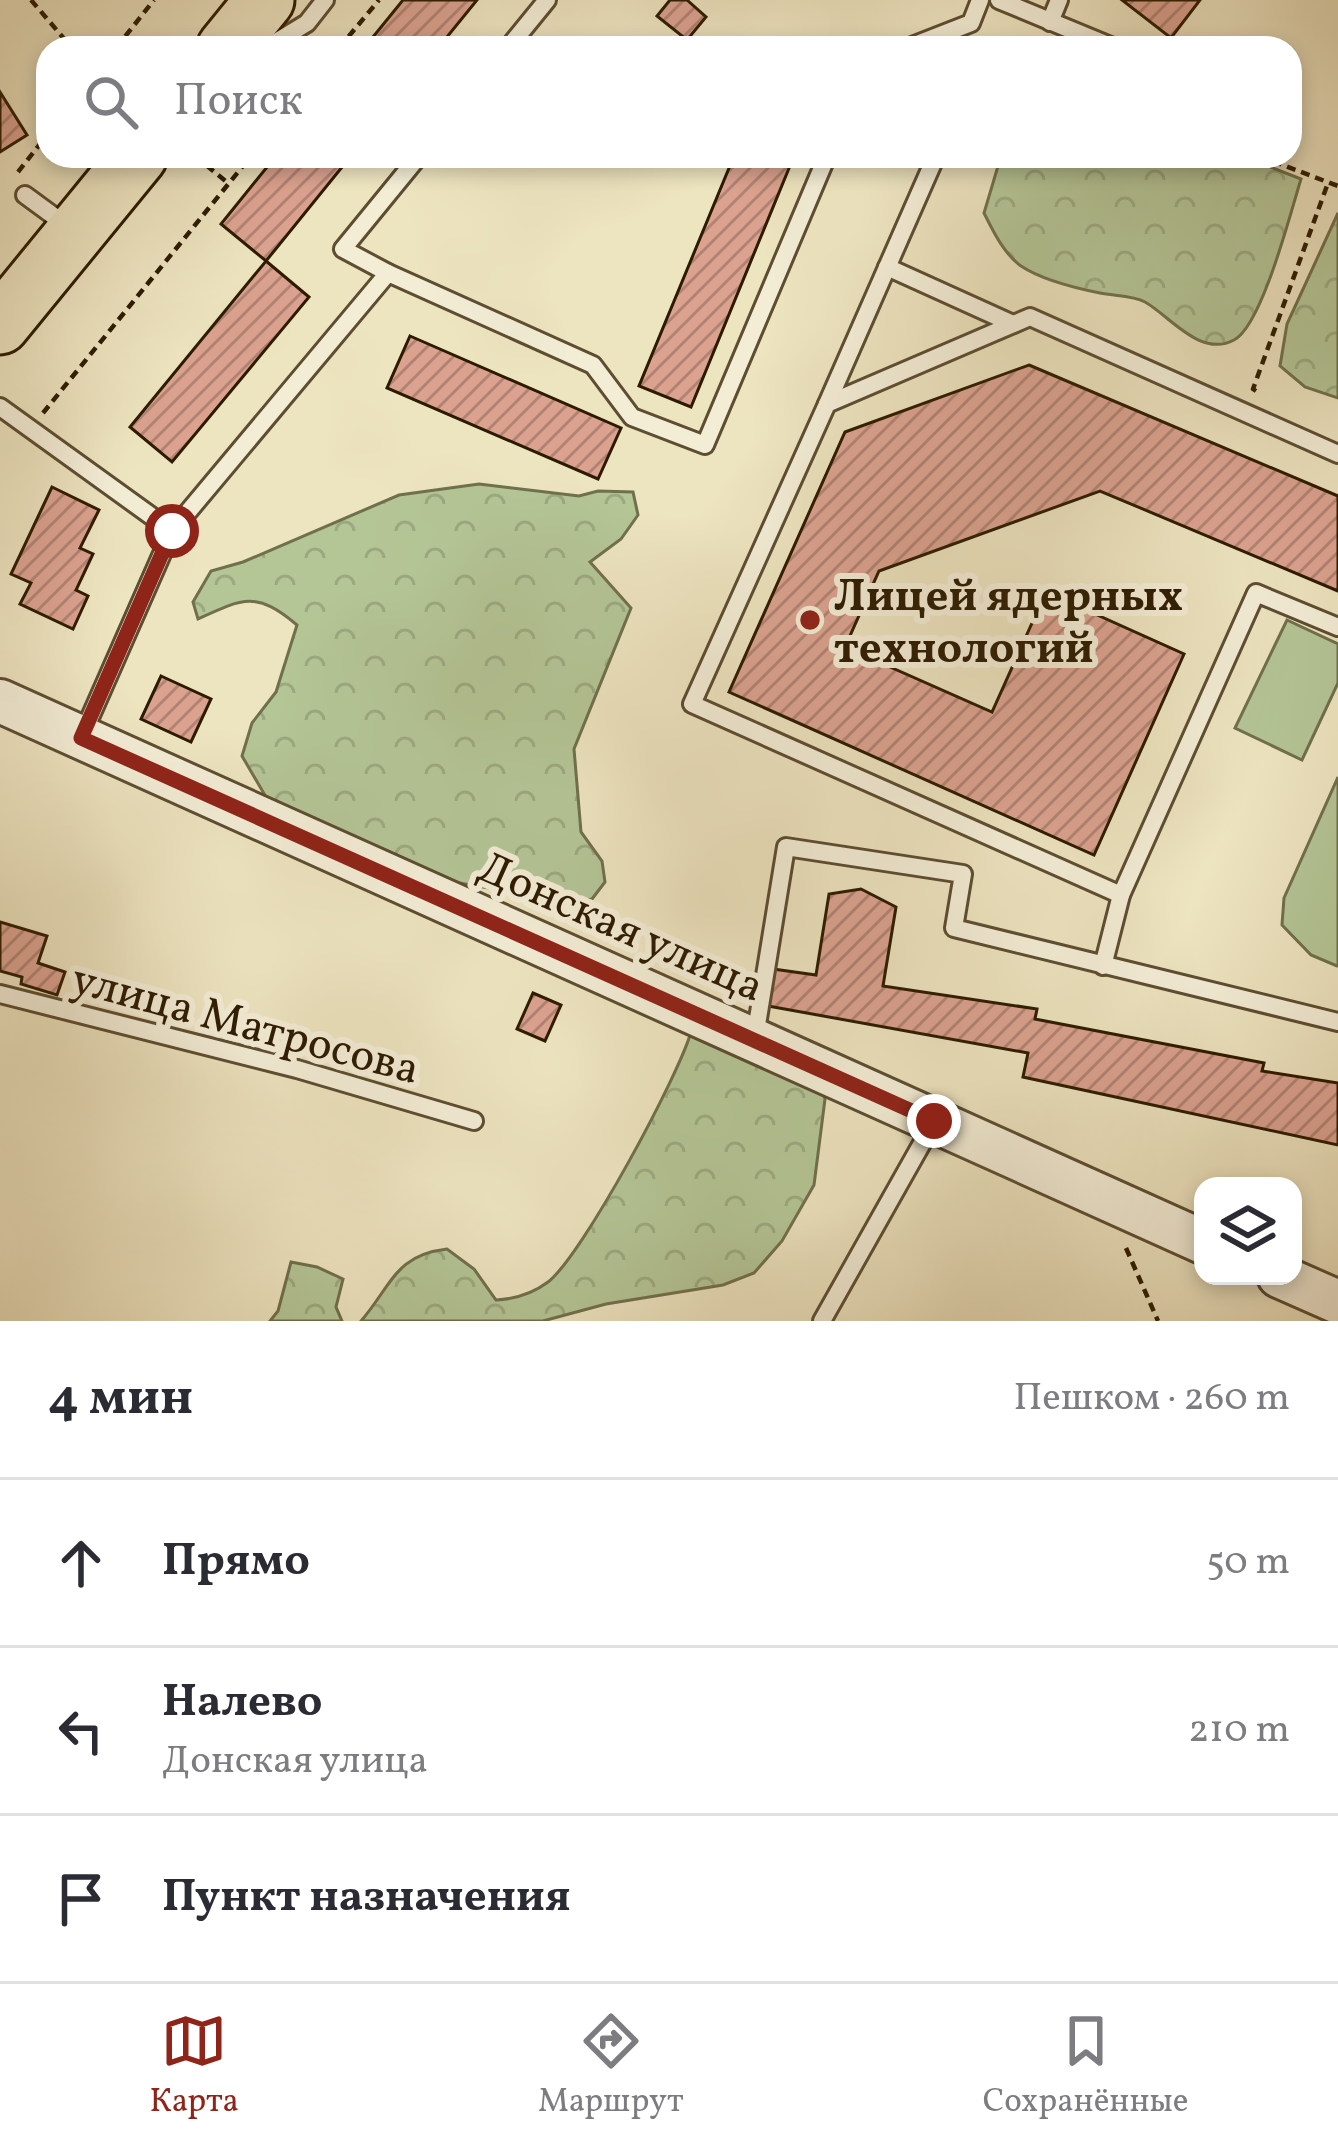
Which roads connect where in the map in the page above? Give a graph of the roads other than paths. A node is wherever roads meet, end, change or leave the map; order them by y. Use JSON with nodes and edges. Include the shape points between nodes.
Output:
{"nodes":[{"id":1,"x":325,"y":0,"type":"edge"},
{"id":2,"x":547,"y":0,"type":"edge"},
{"id":3,"x":980,"y":0,"type":"edge"},
{"id":4,"x":999,"y":0,"type":"edge"},
{"id":5,"x":1059,"y":0,"type":"edge"},
{"id":6,"x":253,"y":21,"type":"edge"},
{"id":7,"x":1050,"y":22,"type":"junction"},
{"id":8,"x":518,"y":36,"type":"edge"},
{"id":9,"x":937,"y":36,"type":"edge"},
{"id":10,"x":1084,"y":36,"type":"edge"},
{"id":11,"x":128,"y":168,"type":"edge"},
{"id":12,"x":409,"y":168,"type":"edge"},
{"id":13,"x":822,"y":168,"type":"edge"},
{"id":14,"x":931,"y":168,"type":"edge"},
{"id":15,"x":25,"y":195,"type":"dead end"},
{"id":16,"x":76,"y":232,"type":"junction"},
{"id":17,"x":887,"y":267,"type":"junction"},
{"id":18,"x":388,"y":273,"type":"junction"},
{"id":19,"x":1013,"y":324,"type":"junction"},
{"id":20,"x":0,"y":325,"type":"edge"},
{"id":21,"x":827,"y":404,"type":"junction"},
{"id":22,"x":0,"y":407,"type":"edge"},
{"id":23,"x":1338,"y":454,"type":"edge"},
{"id":24,"x":172,"y":531,"type":"junction"},
{"id":25,"x":1338,"y":627,"type":"edge"},
{"id":26,"x":0,"y":701,"type":"edge"},
{"id":27,"x":81,"y":738,"type":"junction"},
{"id":28,"x":1120,"y":895,"type":"junction"},
{"id":29,"x":1103,"y":966,"type":"junction"},
{"id":30,"x":0,"y":994,"type":"edge"},
{"id":31,"x":1338,"y":1022,"type":"edge"},
{"id":32,"x":755,"y":1040,"type":"junction"},
{"id":33,"x":474,"y":1121,"type":"dead end"},
{"id":34,"x":934,"y":1121,"type":"junction"},
{"id":35,"x":1194,"y":1238,"type":"edge"},
{"id":36,"x":1300,"y":1285,"type":"edge"},
{"id":37,"x":1338,"y":1302,"type":"edge"},
{"id":38,"x":822,"y":1321,"type":"edge"}],
"edges":[{"from":1,"to":6,"type":"lane","via":[[307,22]]},
{"from":2,"to":8,"type":"lane"},
{"from":3,"to":9,"type":"lane","via":[[970,23]]},
{"from":4,"to":7,"type":"lane"},
{"from":5,"to":7,"type":"lane"},
{"from":7,"to":10,"type":"lane"},
{"from":11,"to":16,"type":"highway"},
{"from":12,"to":18,"type":"lane","via":[[343,249]]},
{"from":13,"to":18,"type":"lane","via":[[705,446],[632,417],[593,365]]},
{"from":14,"to":17,"type":"lane"},
{"from":15,"to":16,"type":"lane"},
{"from":16,"to":20,"type":"highway"},
{"from":17,"to":19,"type":"lane"},
{"from":17,"to":21,"type":"lane"},
{"from":18,"to":24,"type":"lane"},
{"from":19,"to":21,"type":"lane"},
{"from":19,"to":23,"type":"lane","via":[[1030,317]]},
{"from":21,"to":28,"type":"lane","via":[[692,704]]},
{"from":22,"to":24,"type":"lane"},
{"from":24,"to":27,"type":"lane"},
{"from":25,"to":28,"type":"lane","via":[[1256,593]]},
{"from":26,"to":27,"type":"street","name":"Донская улица"},
{"from":27,"to":32,"type":"street","name":"Донская улица"},
{"from":28,"to":29,"type":"lane"},
{"from":29,"to":31,"type":"lane"},
{"from":29,"to":32,"type":"lane","via":[[954,928],[963,874],[786,847]]},
{"from":30,"to":33,"type":"lane","name":"улица Матросова"},
{"from":32,"to":34,"type":"street","name":"Донская улица"},
{"from":34,"to":35,"type":"street","name":"Донская улица"},
{"from":34,"to":38,"type":"lane"},
{"from":36,"to":37,"type":"street"}]}
